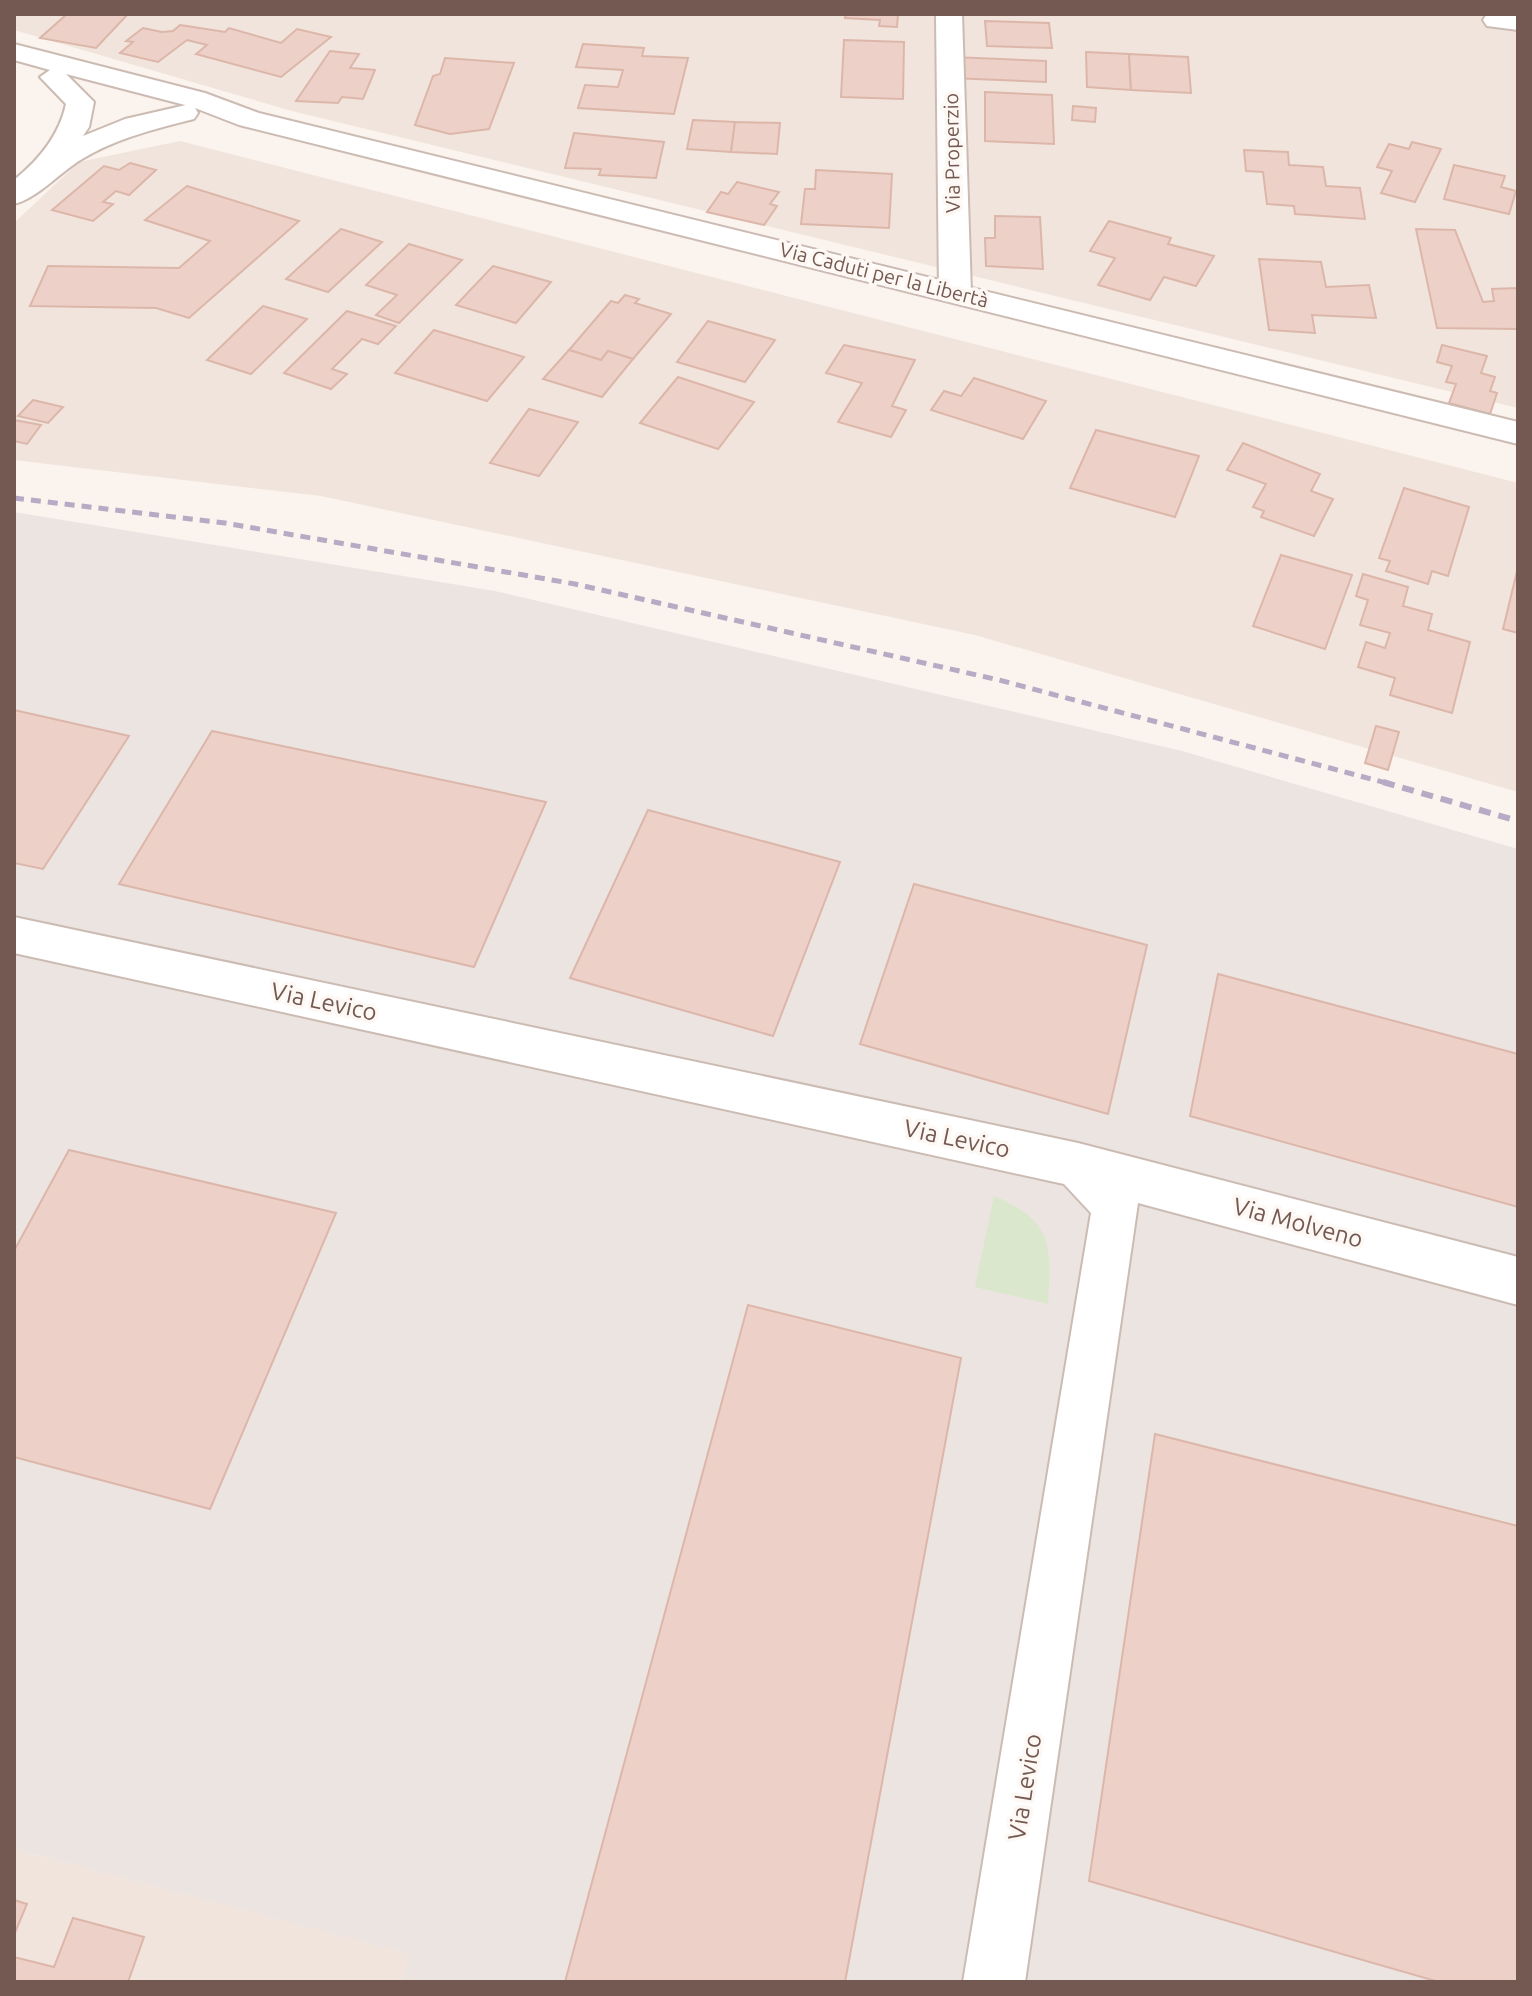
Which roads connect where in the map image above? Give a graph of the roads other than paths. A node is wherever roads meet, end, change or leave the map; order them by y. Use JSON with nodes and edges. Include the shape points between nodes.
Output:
{"nodes":[{"id":1,"x":949,"y":14,"type":"edge"},
{"id":2,"x":14,"y":52,"type":"edge"},
{"id":3,"x":14,"y":67,"type":"edge"},
{"id":4,"x":54,"y":77,"type":"junction"},
{"id":5,"x":114,"y":85,"type":"junction"},
{"id":6,"x":184,"y":113,"type":"junction"},
{"id":7,"x":249,"y":119,"type":"junction"},
{"id":8,"x":103,"y":134,"type":"junction"},
{"id":9,"x":47,"y":166,"type":"junction"},
{"id":10,"x":14,"y":195,"type":"edge"},
{"id":11,"x":955,"y":292,"type":"junction"},
{"id":12,"x":1518,"y":433,"type":"edge"},
{"id":13,"x":14,"y":935,"type":"edge"},
{"id":14,"x":1078,"y":1165,"type":"junction"},
{"id":15,"x":1518,"y":1281,"type":"edge"},
{"id":16,"x":994,"y":1982,"type":"edge"}],
"edges":[{"from":1,"to":11,"type":"street","name":"Via Properzio"},
{"from":2,"to":5,"type":"street","name":"Via Caduti per la Libertà"},
{"from":3,"to":4,"type":"street","name":"Via Caduti per la Libertà"},
{"from":4,"to":5,"type":"street","name":"Via Caduti per la Libertà"},
{"from":4,"to":9,"type":"street","via":[[80,102],[75,127]]},
{"from":5,"to":6,"type":"street","name":"Via Caduti per la Libertà"},
{"from":5,"to":7,"type":"street","name":"Via Caduti per la Libertà","via":[[195,99]]},
{"from":5,"to":8,"type":"street","via":[[116,116]]},
{"from":6,"to":7,"type":"street","name":"Via Caduti per la Libertà"},
{"from":6,"to":8,"type":"street"},
{"from":7,"to":11,"type":"street","name":"Via Caduti per la Libertà"},
{"from":8,"to":9,"type":"street"},
{"from":9,"to":10,"type":"street"},
{"from":11,"to":12,"type":"street","name":"Via Caduti per la Libertà"},
{"from":13,"to":14,"type":"street","name":"Via Levico"},
{"from":14,"to":15,"type":"street","name":"Via Molveno"},
{"from":14,"to":16,"type":"street","name":"Via Levico","via":[[1116,1206]]}]}
